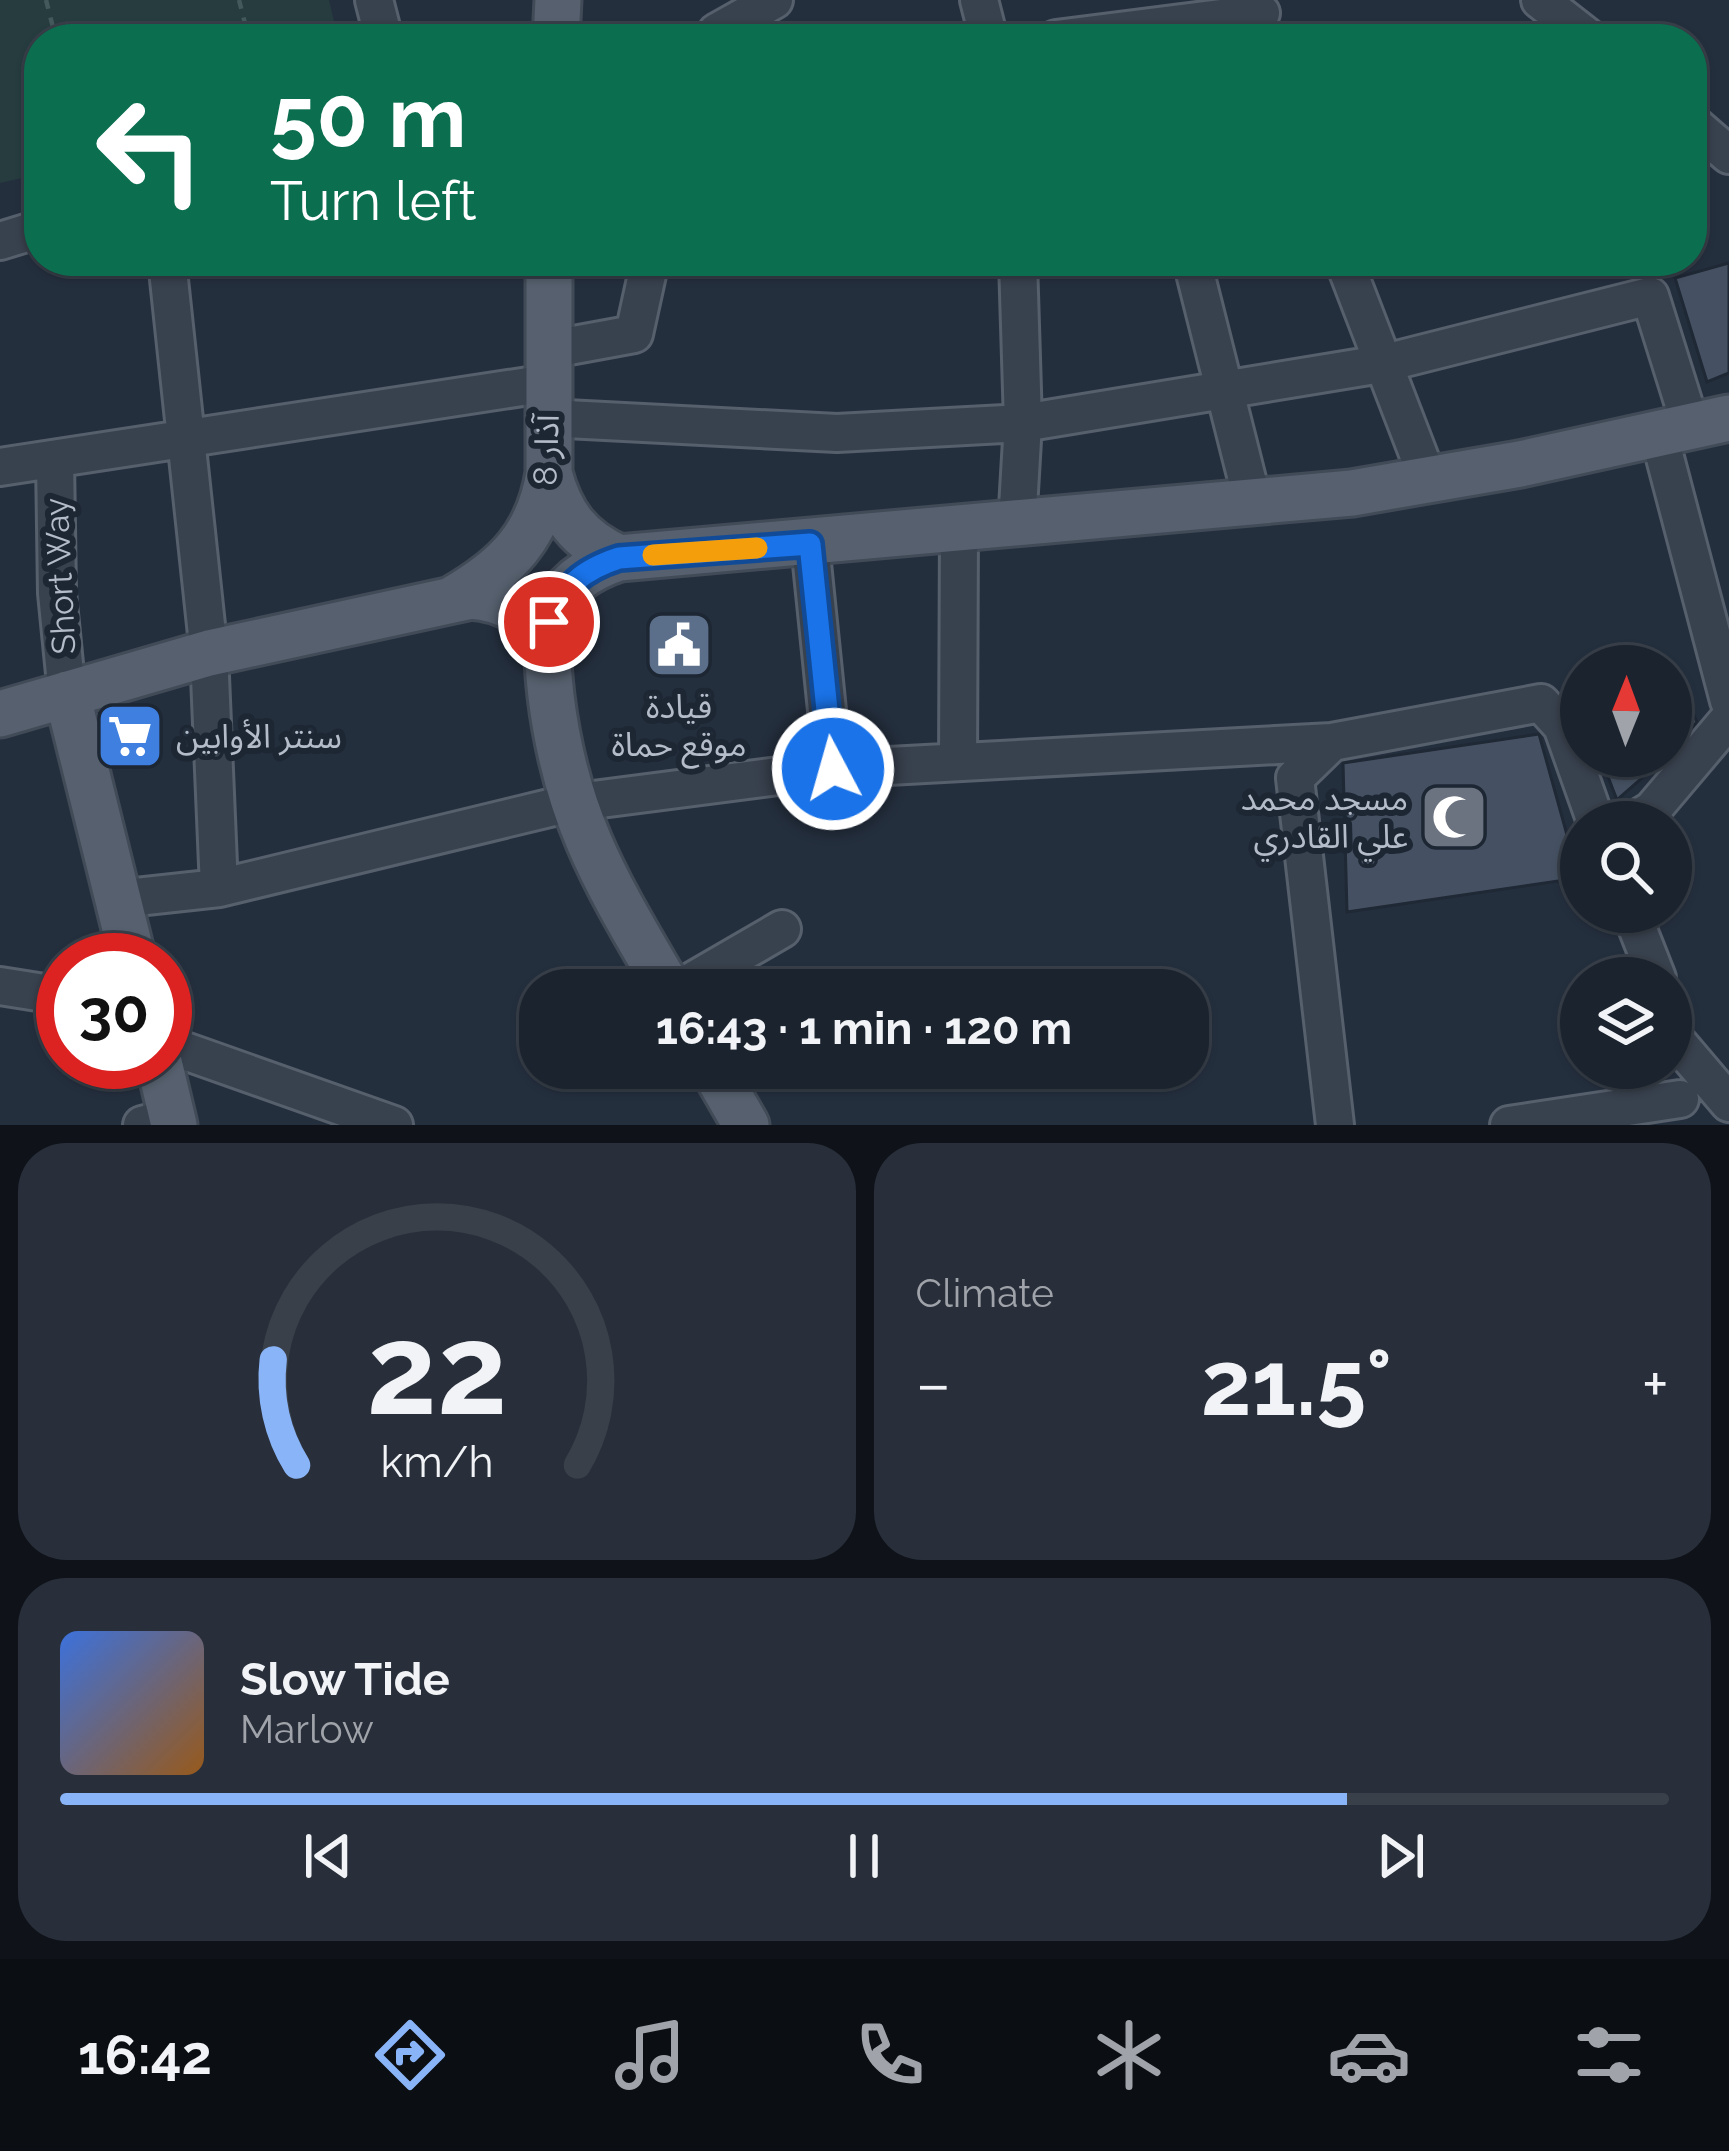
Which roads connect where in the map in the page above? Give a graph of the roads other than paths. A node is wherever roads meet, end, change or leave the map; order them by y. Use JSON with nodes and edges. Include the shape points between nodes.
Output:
{"nodes":[{"id":1,"x":774,"y":0,"type":"edge"},
{"id":2,"x":1540,"y":0,"type":"edge"},
{"id":3,"x":1262,"y":17,"type":"edge"},
{"id":4,"x":1131,"y":23,"type":"edge"},
{"id":5,"x":731,"y":24,"type":"edge"},
{"id":6,"x":1571,"y":24,"type":"edge"},
{"id":7,"x":169,"y":276,"type":"edge"},
{"id":8,"x":549,"y":276,"type":"edge"},
{"id":9,"x":647,"y":276,"type":"edge"},
{"id":10,"x":1018,"y":276,"type":"edge"},
{"id":11,"x":1196,"y":276,"type":"edge"},
{"id":12,"x":1349,"y":276,"type":"edge"},
{"id":13,"x":1381,"y":364,"type":"junction"},
{"id":14,"x":547,"y":384,"type":"junction"},
{"id":15,"x":1224,"y":388,"type":"junction"},
{"id":16,"x":1023,"y":423,"type":"junction"},
{"id":17,"x":1693,"y":427,"type":"edge"},
{"id":18,"x":186,"y":439,"type":"junction"},
{"id":19,"x":55,"y":459,"type":"junction"},
{"id":20,"x":0,"y":467,"type":"edge"},
{"id":21,"x":549,"y":472,"type":"junction"},
{"id":22,"x":1429,"y":482,"type":"junction"},
{"id":23,"x":1253,"y":503,"type":"junction"},
{"id":24,"x":1017,"y":525,"type":"junction"},
{"id":25,"x":959,"y":530,"type":"junction"},
{"id":26,"x":810,"y":544,"type":"junction"},
{"id":27,"x":619,"y":558,"type":"junction"},
{"id":28,"x":453,"y":599,"type":"junction"},
{"id":29,"x":545,"y":645,"type":"junction"},
{"id":30,"x":209,"y":653,"type":"junction"},
{"id":31,"x":67,"y":694,"type":"junction"},
{"id":32,"x":1729,"y":700,"type":"edge"},
{"id":33,"x":0,"y":713,"type":"edge"},
{"id":34,"x":1729,"y":719,"type":"edge"},
{"id":35,"x":1332,"y":742,"type":"junction"},
{"id":36,"x":958,"y":762,"type":"junction"},
{"id":37,"x":833,"y":769,"type":"junction"},
{"id":38,"x":1589,"y":801,"type":"edge"},
{"id":39,"x":1660,"y":801,"type":"edge"},
{"id":40,"x":570,"y":803,"type":"junction"},
{"id":41,"x":219,"y":888,"type":"junction"},
{"id":42,"x":118,"y":898,"type":"junction"},
{"id":43,"x":782,"y":928,"type":"dead end"},
{"id":44,"x":126,"y":933,"type":"edge"},
{"id":45,"x":660,"y":969,"type":"edge"},
{"id":46,"x":710,"y":969,"type":"edge"},
{"id":47,"x":0,"y":986,"type":"edge"},
{"id":48,"x":36,"y":992,"type":"edge"},
{"id":49,"x":192,"y":1054,"type":"edge"},
{"id":50,"x":1692,"y":1060,"type":"edge"},
{"id":51,"x":161,"y":1089,"type":"edge"},
{"id":52,"x":725,"y":1089,"type":"edge"},
{"id":53,"x":1729,"y":1103,"type":"edge"},
{"id":54,"x":1689,"y":1112,"type":"edge"},
{"id":55,"x":163,"y":1122,"type":"edge"},
{"id":56,"x":394,"y":1125,"type":"edge"},
{"id":57,"x":746,"y":1125,"type":"edge"},
{"id":58,"x":1335,"y":1125,"type":"edge"},
{"id":59,"x":1509,"y":1125,"type":"edge"}],
"edges":[{"from":1,"to":5,"type":"street"},
{"from":2,"to":6,"type":"street"},
{"from":3,"to":4,"type":"street"},
{"from":7,"to":18,"type":"street"},
{"from":8,"to":14,"type":"main road","name":"8 آذار"},
{"from":9,"to":14,"type":"street","via":[[634,334]]},
{"from":10,"to":16,"type":"street"},
{"from":11,"to":15,"type":"street"},
{"from":12,"to":13,"type":"street"},
{"from":13,"to":15,"type":"street"},
{"from":13,"to":17,"type":"street","via":[[1650,296]]},
{"from":13,"to":22,"type":"street"},
{"from":14,"to":16,"type":"street","via":[[837,433]]},
{"from":14,"to":18,"type":"street"},
{"from":14,"to":21,"type":"main road","name":"8 آذار"},
{"from":15,"to":16,"type":"street"},
{"from":15,"to":23,"type":"street"},
{"from":16,"to":24,"type":"street"},
{"from":17,"to":22,"type":"main road"},
{"from":17,"to":32,"type":"street"},
{"from":18,"to":19,"type":"street"},
{"from":18,"to":30,"type":"street"},
{"from":19,"to":20,"type":"street"},
{"from":19,"to":31,"type":"street","name":"Short Way"},
{"from":21,"to":27,"type":"main road","via":[[565,517]]},
{"from":21,"to":28,"type":"main road","name":"8 آذار","via":[[544,503],[514,557]]},
{"from":22,"to":23,"type":"main road"},
{"from":23,"to":24,"type":"main road"},
{"from":24,"to":25,"type":"main road"},
{"from":25,"to":26,"type":"main road"},
{"from":25,"to":36,"type":"street"},
{"from":26,"to":27,"type":"main road"},
{"from":26,"to":37,"type":"street"},
{"from":27,"to":29,"type":"main road","via":[[572,583]]},
{"from":28,"to":29,"type":"main road","via":[[508,604]]},
{"from":28,"to":30,"type":"main road"},
{"from":29,"to":40,"type":"main road"},
{"from":30,"to":31,"type":"main road"},
{"from":30,"to":41,"type":"street"},
{"from":31,"to":33,"type":"main road"},
{"from":31,"to":42,"type":"main road"},
{"from":34,"to":39,"type":"street"},
{"from":35,"to":36,"type":"street"},
{"from":35,"to":38,"type":"street","via":[[1541,703],[1562,726]]},
{"from":35,"to":58,"type":"street","via":[[1295,778]]},
{"from":36,"to":37,"type":"street"},
{"from":37,"to":40,"type":"street"},
{"from":40,"to":41,"type":"street"},
{"from":40,"to":45,"type":"main road"},
{"from":41,"to":42,"type":"street"},
{"from":42,"to":44,"type":"main road"},
{"from":43,"to":46,"type":"street"},
{"from":47,"to":48,"type":"street"},
{"from":49,"to":56,"type":"street"},
{"from":50,"to":53,"type":"street"},
{"from":51,"to":55,"type":"main road"},
{"from":52,"to":57,"type":"main road"},
{"from":54,"to":59,"type":"street"}]}
